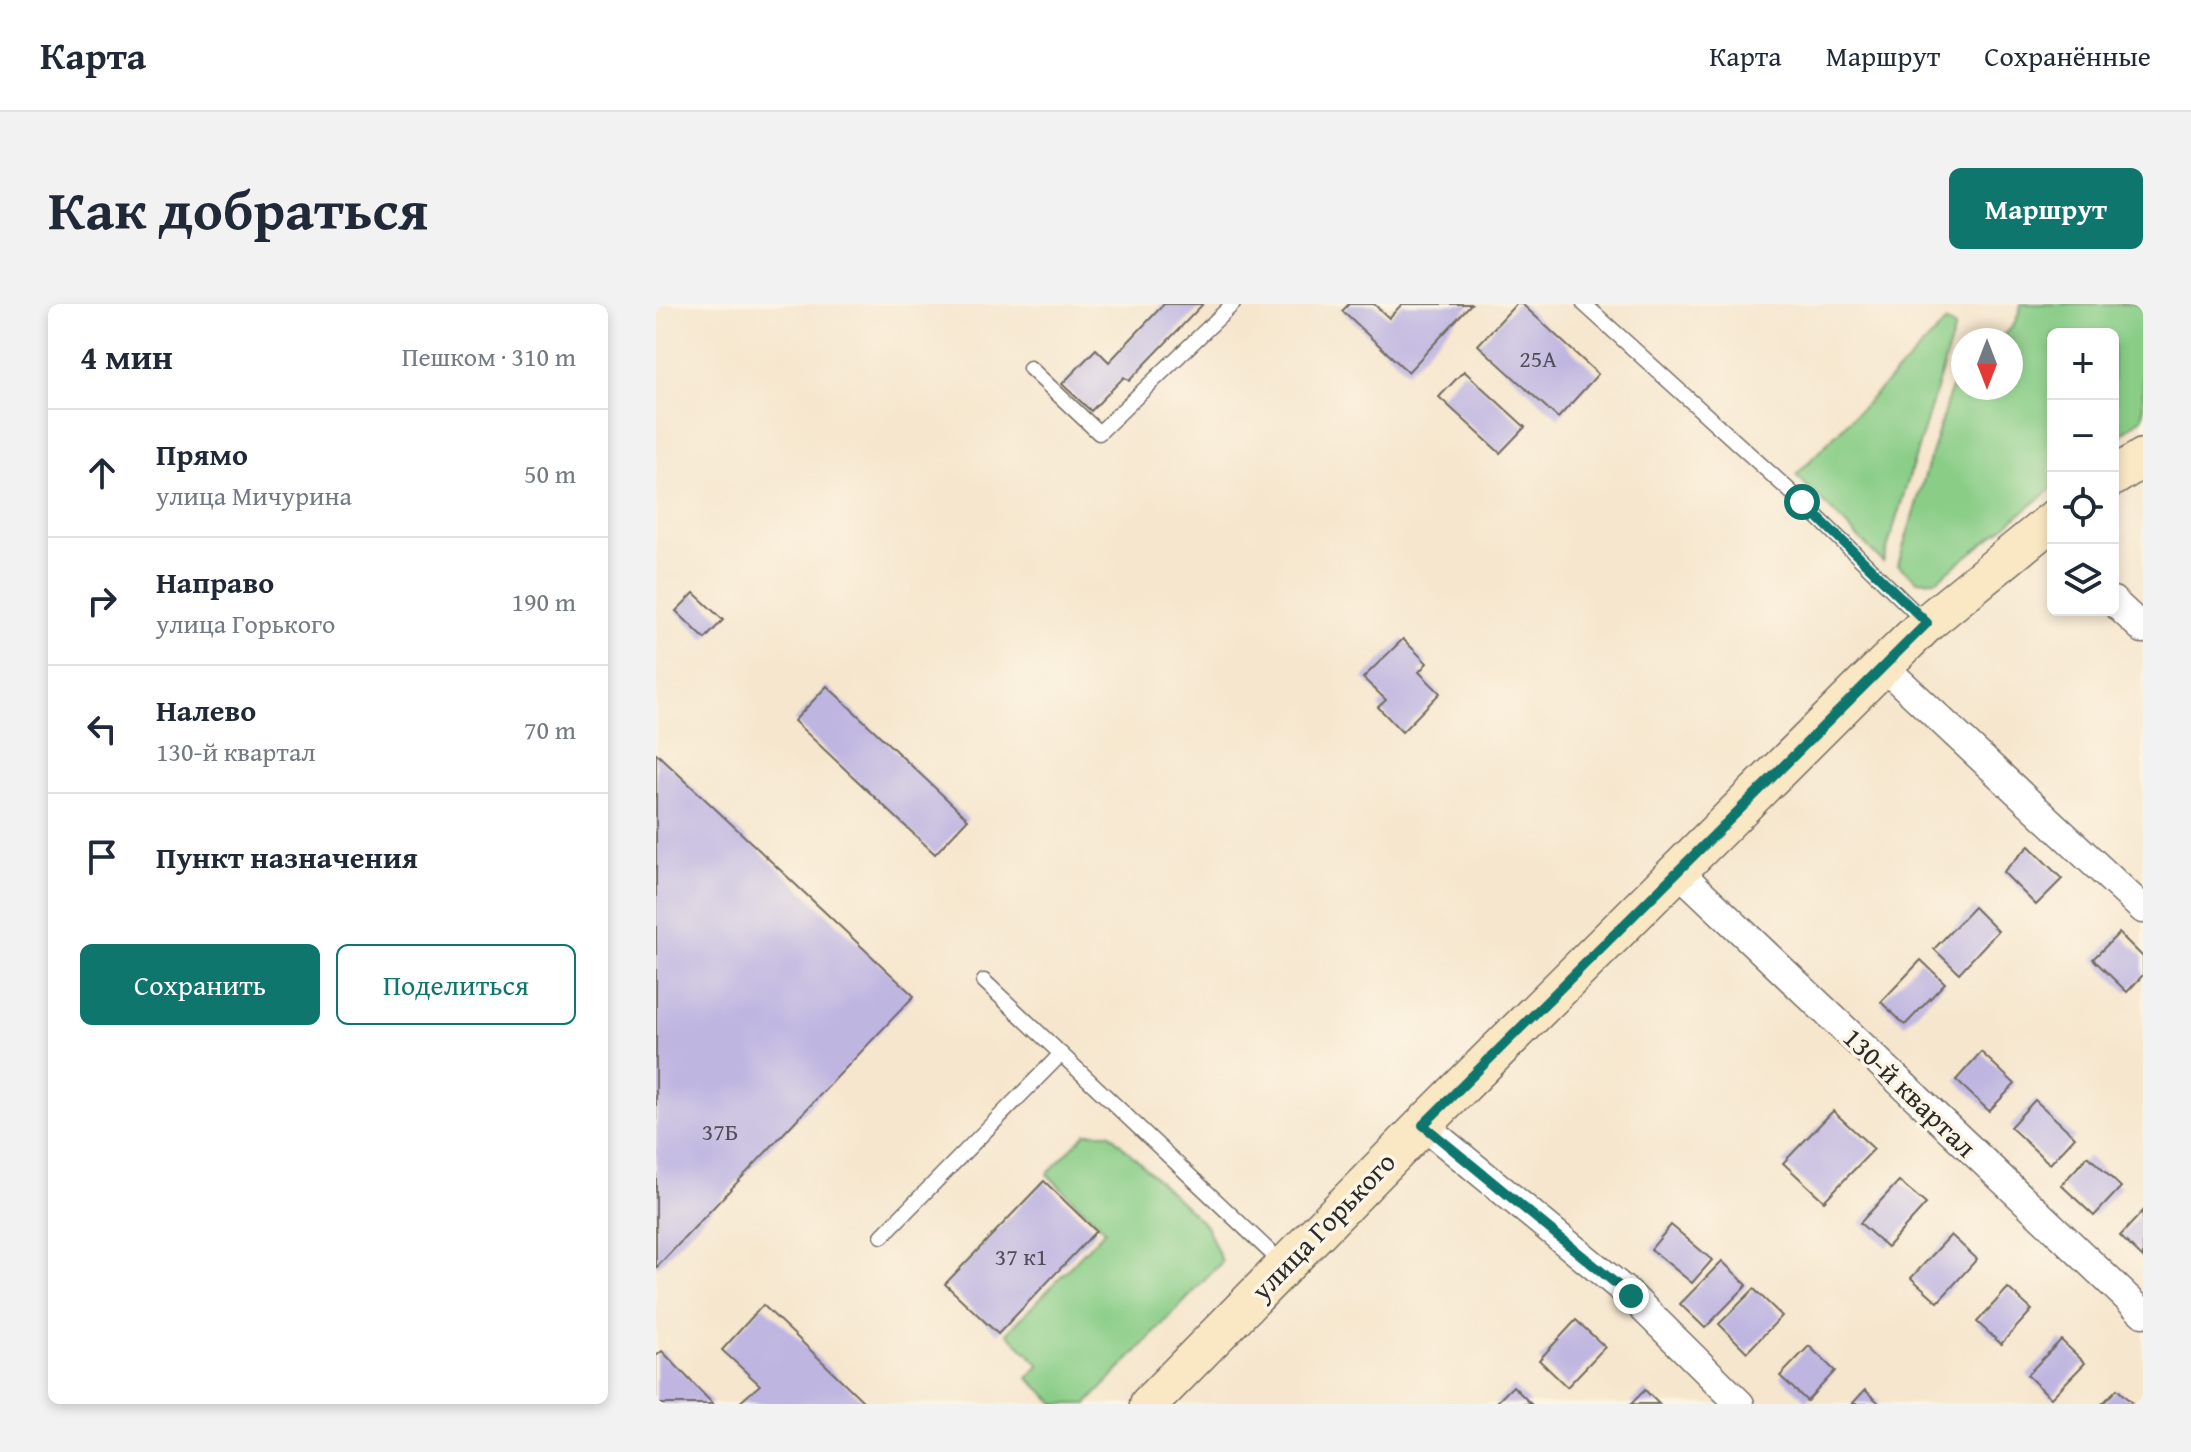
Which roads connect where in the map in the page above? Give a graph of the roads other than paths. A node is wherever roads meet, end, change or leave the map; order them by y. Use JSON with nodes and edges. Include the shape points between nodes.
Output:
{"nodes":[{"id":1,"x":1233,"y":304,"type":"edge"},
{"id":2,"x":1584,"y":304,"type":"edge"},
{"id":3,"x":1030,"y":368,"type":"dead end"},
{"id":4,"x":2143,"y":458,"type":"edge"},
{"id":5,"x":2119,"y":473,"type":"edge"},
{"id":6,"x":2047,"y":532,"type":"edge"},
{"id":7,"x":2119,"y":607,"type":"edge"},
{"id":8,"x":1927,"y":623,"type":"junction"},
{"id":9,"x":2143,"y":629,"type":"edge"},
{"id":10,"x":1883,"y":666,"type":"junction"},
{"id":11,"x":1678,"y":871,"type":"junction"},
{"id":12,"x":2143,"y":909,"type":"edge"},
{"id":13,"x":984,"y":981,"type":"dead end"},
{"id":14,"x":1061,"y":1054,"type":"junction"},
{"id":15,"x":1423,"y":1125,"type":"junction"},
{"id":16,"x":882,"y":1236,"type":"dead end"},
{"id":17,"x":1285,"y":1265,"type":"junction"},
{"id":18,"x":2143,"y":1313,"type":"edge"},
{"id":19,"x":1149,"y":1404,"type":"edge"},
{"id":20,"x":1740,"y":1404,"type":"edge"}],
"edges":[{"from":1,"to":3,"type":"lane","via":[[1099,433]]},
{"from":2,"to":8,"type":"lane"},
{"from":4,"to":5,"type":"main road"},
{"from":6,"to":8,"type":"main road","name":"улица Горького"},
{"from":7,"to":9,"type":"street"},
{"from":8,"to":10,"type":"main road","name":"улица Горького"},
{"from":10,"to":11,"type":"main road","name":"улица Горького"},
{"from":10,"to":12,"type":"street"},
{"from":11,"to":15,"type":"main road","name":"улица Горького"},
{"from":11,"to":18,"type":"street","name":"130-й квартал"},
{"from":13,"to":14,"type":"lane"},
{"from":14,"to":16,"type":"lane"},
{"from":14,"to":17,"type":"lane"},
{"from":15,"to":17,"type":"main road","name":"улица Горького"},
{"from":15,"to":20,"type":"street","via":[[1631,1296]]},
{"from":17,"to":19,"type":"main road","name":"улица Горького"}]}
